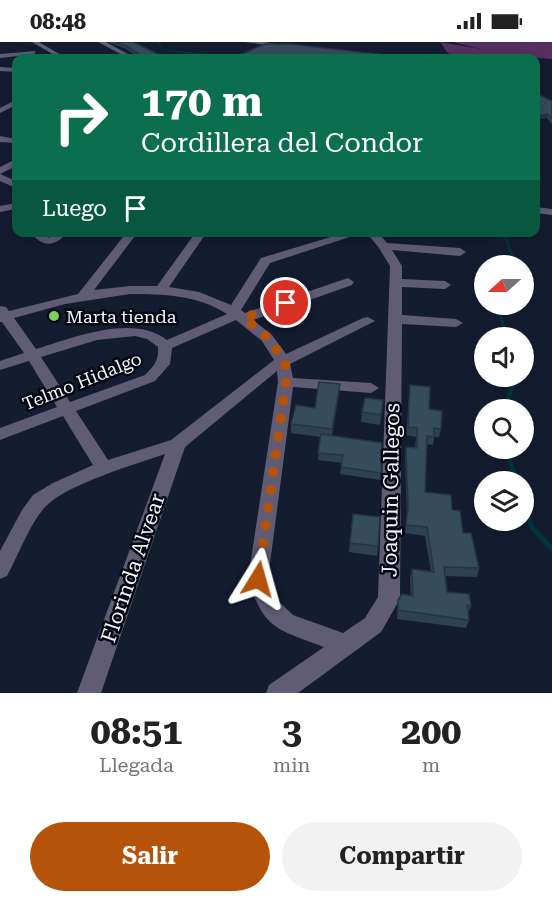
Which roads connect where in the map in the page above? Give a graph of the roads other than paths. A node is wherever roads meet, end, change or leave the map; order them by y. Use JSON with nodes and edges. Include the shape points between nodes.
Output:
{"nodes":[{"id":1,"x":37,"y":42,"type":"edge"},
{"id":2,"x":101,"y":42,"type":"edge"},
{"id":3,"x":248,"y":42,"type":"edge"},
{"id":4,"x":294,"y":47,"type":"edge"},
{"id":5,"x":34,"y":52,"type":"dead end"},
{"id":6,"x":349,"y":53,"type":"edge"},
{"id":7,"x":17,"y":54,"type":"edge"},
{"id":8,"x":56,"y":54,"type":"edge"},
{"id":9,"x":124,"y":54,"type":"edge"},
{"id":10,"x":358,"y":54,"type":"edge"},
{"id":11,"x":40,"y":237,"type":"edge"},
{"id":12,"x":58,"y":237,"type":"edge"},
{"id":13,"x":129,"y":237,"type":"edge"},
{"id":14,"x":198,"y":237,"type":"edge"},
{"id":15,"x":344,"y":237,"type":"edge"},
{"id":16,"x":378,"y":239,"type":"edge"},
{"id":17,"x":460,"y":252,"type":"dead end"},
{"id":18,"x":348,"y":282,"type":"dead end"},
{"id":19,"x":396,"y":283,"type":"junction"},
{"id":20,"x":445,"y":285,"type":"dead end"},
{"id":21,"x":160,"y":289,"type":"junction"},
{"id":22,"x":84,"y":295,"type":"junction"},
{"id":23,"x":2,"y":314,"type":"edge"},
{"id":24,"x":239,"y":314,"type":"junction"},
{"id":25,"x":394,"y":319,"type":"junction"},
{"id":26,"x":368,"y":321,"type":"dead end"},
{"id":27,"x":456,"y":323,"type":"dead end"},
{"id":28,"x":165,"y":346,"type":"junction"},
{"id":29,"x":33,"y":356,"type":"junction"},
{"id":30,"x":285,"y":361,"type":"junction"},
{"id":31,"x":0,"y":366,"type":"edge"},
{"id":32,"x":286,"y":382,"type":"junction"},
{"id":33,"x":371,"y":388,"type":"dead end"},
{"id":34,"x":67,"y":409,"type":"junction"},
{"id":35,"x":0,"y":434,"type":"edge"},
{"id":36,"x":177,"y":444,"type":"junction"},
{"id":37,"x":104,"y":468,"type":"junction"},
{"id":38,"x":0,"y":570,"type":"edge"},
{"id":39,"x":346,"y":645,"type":"junction"},
{"id":40,"x":89,"y":693,"type":"edge"},
{"id":41,"x":278,"y":693,"type":"edge"}],
"edges":[{"from":1,"to":8,"type":"street"},
{"from":2,"to":9,"type":"street"},
{"from":3,"to":4,"type":"street"},
{"from":5,"to":7,"type":"street"},
{"from":6,"to":10,"type":"street"},
{"from":11,"to":12,"type":"street","via":[[49,243]]},
{"from":13,"to":22,"type":"street"},
{"from":14,"to":21,"type":"street"},
{"from":15,"to":24,"type":"street","via":[[265,261]]},
{"from":16,"to":17,"type":"street"},
{"from":16,"to":19,"type":"street","name":"Joaquin Gallegos","via":[[396,266]]},
{"from":18,"to":24,"type":"street"},
{"from":19,"to":20,"type":"street"},
{"from":19,"to":25,"type":"street","name":"Joaquin Gallegos"},
{"from":21,"to":22,"type":"street"},
{"from":21,"to":24,"type":"street","via":[[201,297]]},
{"from":22,"to":23,"type":"street"},
{"from":23,"to":29,"type":"street"},
{"from":24,"to":28,"type":"street"},
{"from":24,"to":30,"type":"street","via":[[267,337]]},
{"from":25,"to":27,"type":"street"},
{"from":25,"to":39,"type":"street","name":"Joaquin Gallegos","via":[[388,599],[373,625]]},
{"from":26,"to":30,"type":"street"},
{"from":28,"to":29,"type":"street","name":"Telmo Hidalgo","via":[[150,335],[108,333]]},
{"from":28,"to":34,"type":"street","name":"Telmo Hidalgo","via":[[167,356],[150,378]]},
{"from":29,"to":31,"type":"street","name":"Telmo Hidalgo"},
{"from":29,"to":34,"type":"street"},
{"from":30,"to":32,"type":"street"},
{"from":30,"to":36,"type":"street"},
{"from":32,"to":33,"type":"street"},
{"from":32,"to":39,"type":"street","via":[[258,579],[266,603],[285,622]]},
{"from":34,"to":35,"type":"street","name":"Telmo Hidalgo"},
{"from":34,"to":37,"type":"street"},
{"from":36,"to":37,"type":"street"},
{"from":36,"to":40,"type":"street","name":"Florinda Alvear"},
{"from":37,"to":38,"type":"street","via":[[40,500]]},
{"from":39,"to":41,"type":"street","name":"Joaquin Gallegos"}]}
